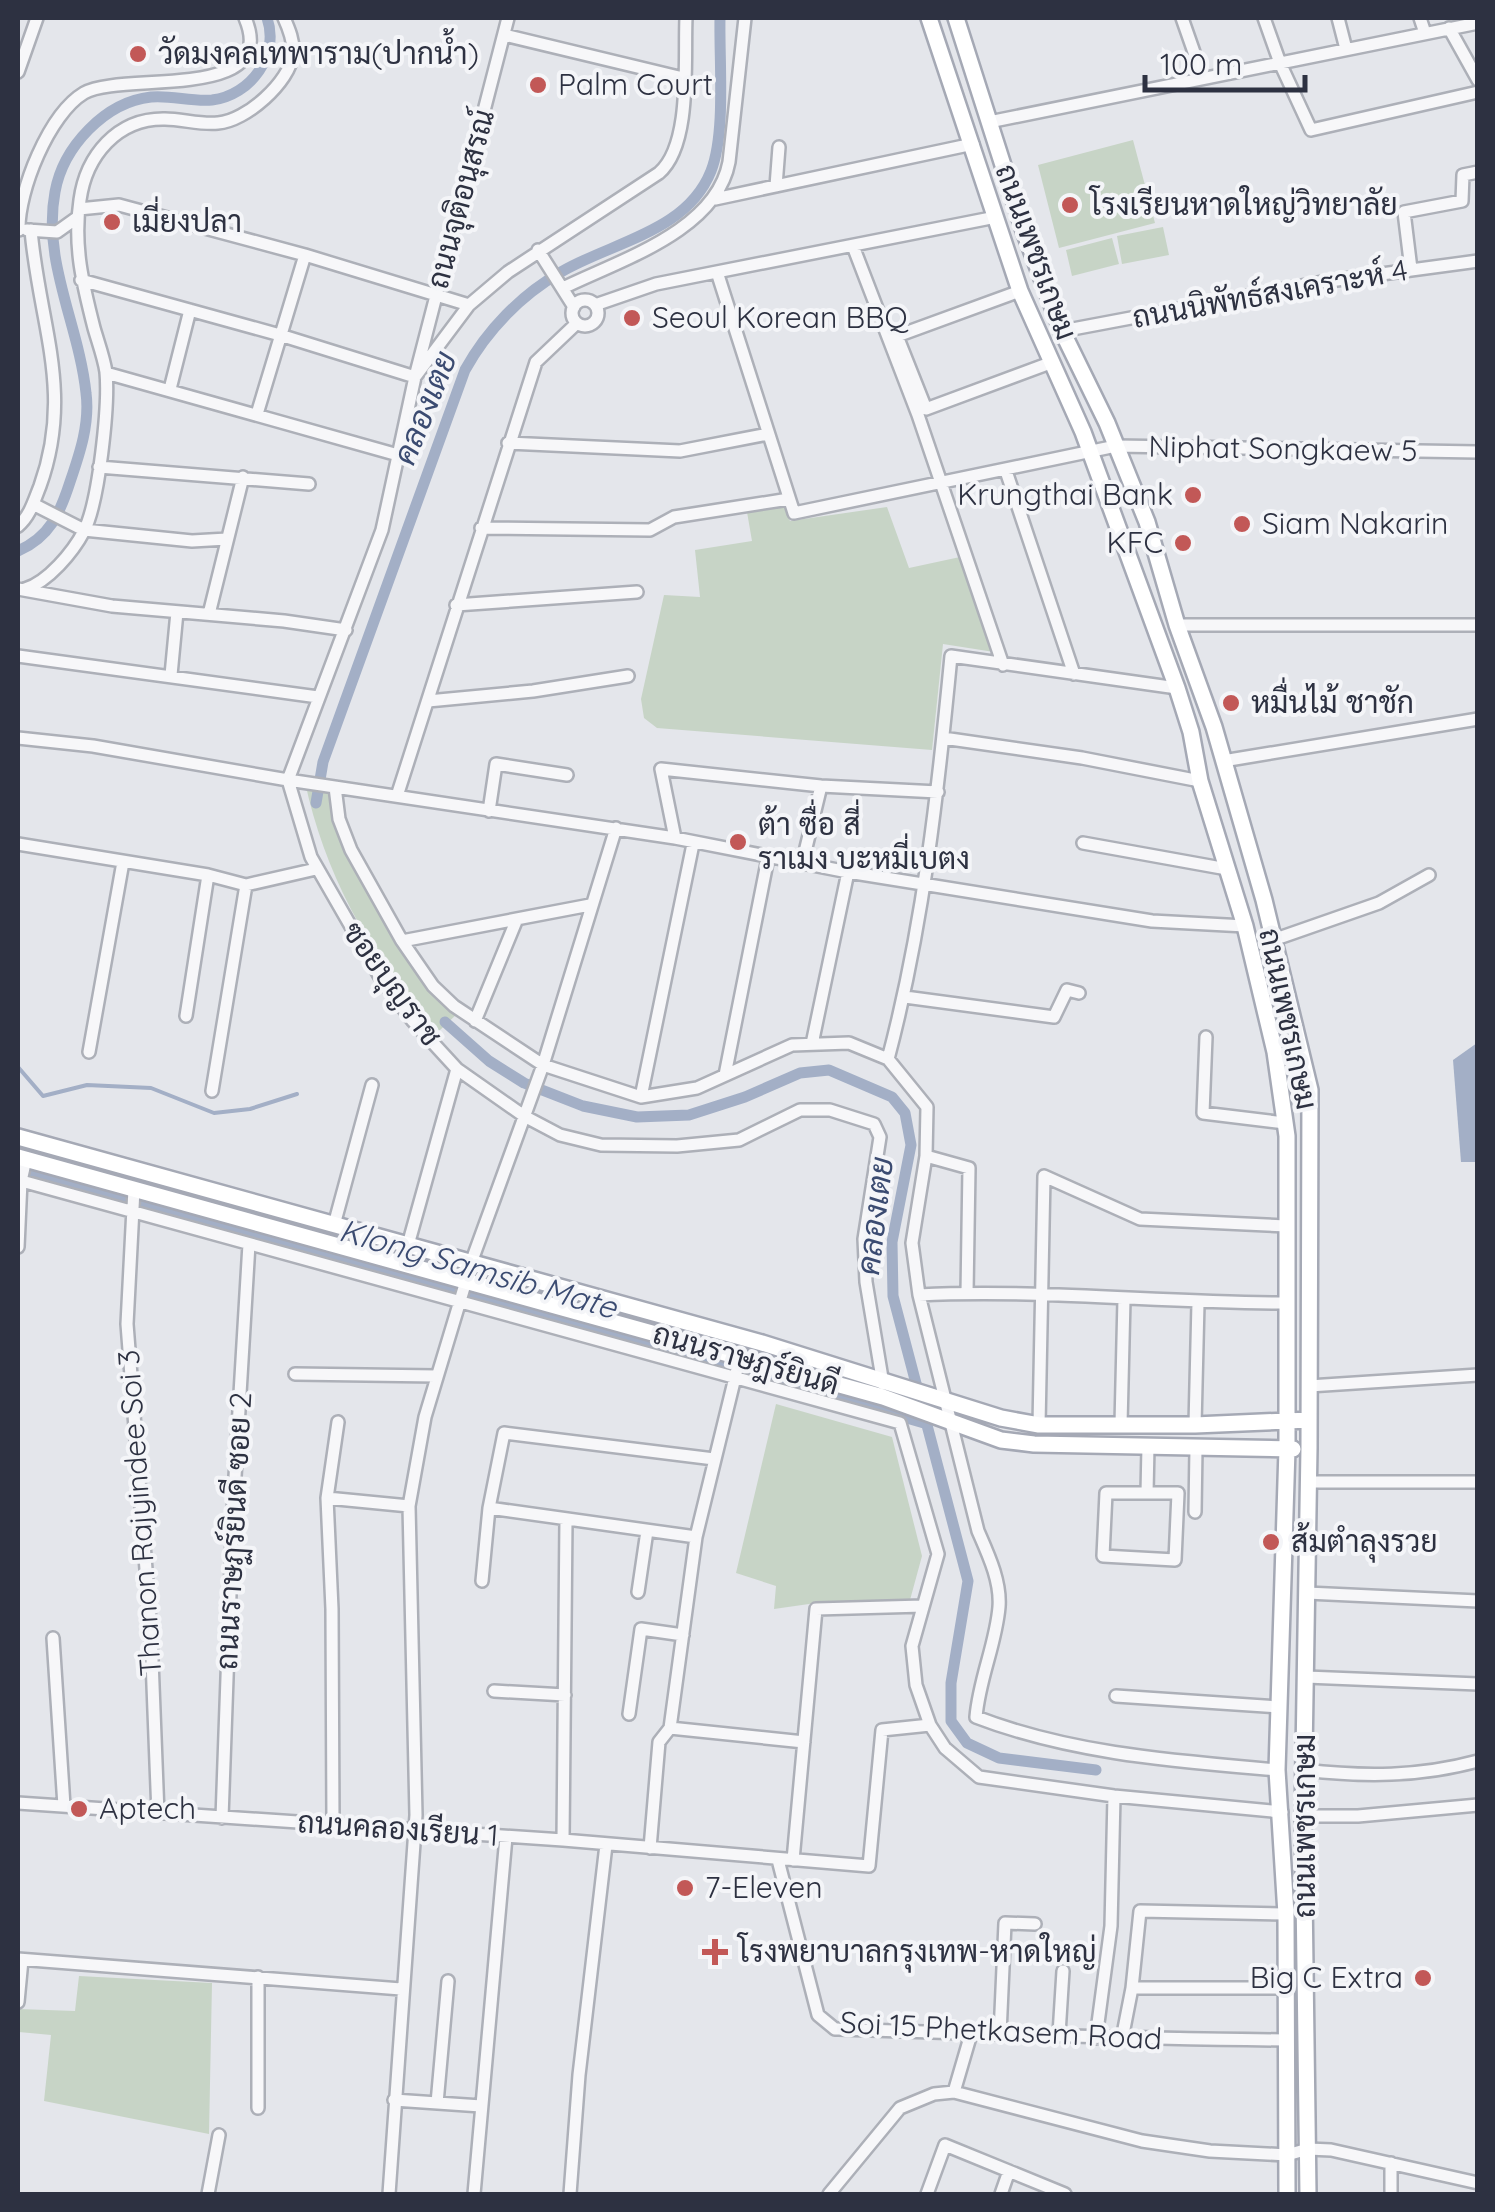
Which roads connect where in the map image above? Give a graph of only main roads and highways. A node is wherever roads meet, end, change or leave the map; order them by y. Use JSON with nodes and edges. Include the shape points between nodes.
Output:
{"nodes":[{"id":1,"x":929,"y":18,"type":"edge"},
{"id":2,"x":956,"y":18,"type":"edge"},
{"id":3,"x":973,"y":64,"type":"junction"},
{"id":4,"x":949,"y":73,"type":"junction"},
{"id":5,"x":1267,"y":920,"type":"junction"},
{"id":6,"x":1245,"y":926,"type":"junction"},
{"id":7,"x":24,"y":1139,"type":"edge"},
{"id":8,"x":22,"y":1158,"type":"edge"},
{"id":9,"x":1308,"y":1420,"type":"junction"},
{"id":10,"x":1285,"y":1422,"type":"junction"},
{"id":11,"x":1309,"y":1448,"type":"junction"},
{"id":12,"x":1287,"y":1449,"type":"junction"},
{"id":13,"x":1288,"y":2194,"type":"edge"},
{"id":14,"x":1308,"y":2194,"type":"edge"}],
"edges":[{"from":1,"to":4,"type":"main road","name":"ถนนเพชรเกษม"},
{"from":2,"to":3,"type":"main road","name":"ถนนเพชรเกษม"},
{"from":3,"to":4,"type":"main road"},
{"from":3,"to":5,"type":"main road","name":"ถนนเพชรเกษม","via":[[1024,231],[1147,522]]},
{"from":4,"to":6,"type":"main road","name":"ถนนเพชรเกษม","via":[[1020,291],[1090,453],[1176,688]]},
{"from":5,"to":6,"type":"main road"},
{"from":5,"to":9,"type":"main road","name":"ถนนเพชรเกษม","via":[[1310,1090]]},
{"from":6,"to":10,"type":"main road","name":"ถนนเพชรเกษม","via":[[1285,1123]]},
{"from":7,"to":8,"type":"main road"},
{"from":7,"to":10,"type":"main road","name":"ถนนราษฎร์ยินดี","via":[[1039,1425]]},
{"from":8,"to":12,"type":"main road","name":"ถนนราษฎร์ยินดี","via":[[883,1398],[1001,1440]]},
{"from":9,"to":10,"type":"main road","name":"ถนนราษฎร์ยินดี"},
{"from":9,"to":11,"type":"main road","name":"ถนนเพชรเกษม"},
{"from":10,"to":12,"type":"main road","name":"ถนนเพชรเกษม"},
{"from":11,"to":12,"type":"main road","name":"ถนนราษฎร์ยินดี"},
{"from":11,"to":14,"type":"main road","name":"ถนนเพชรเกษม","via":[[1303,1816]]},
{"from":12,"to":13,"type":"main road","name":"ถนนเพชรเกษม","via":[[1278,1770]]}]}
